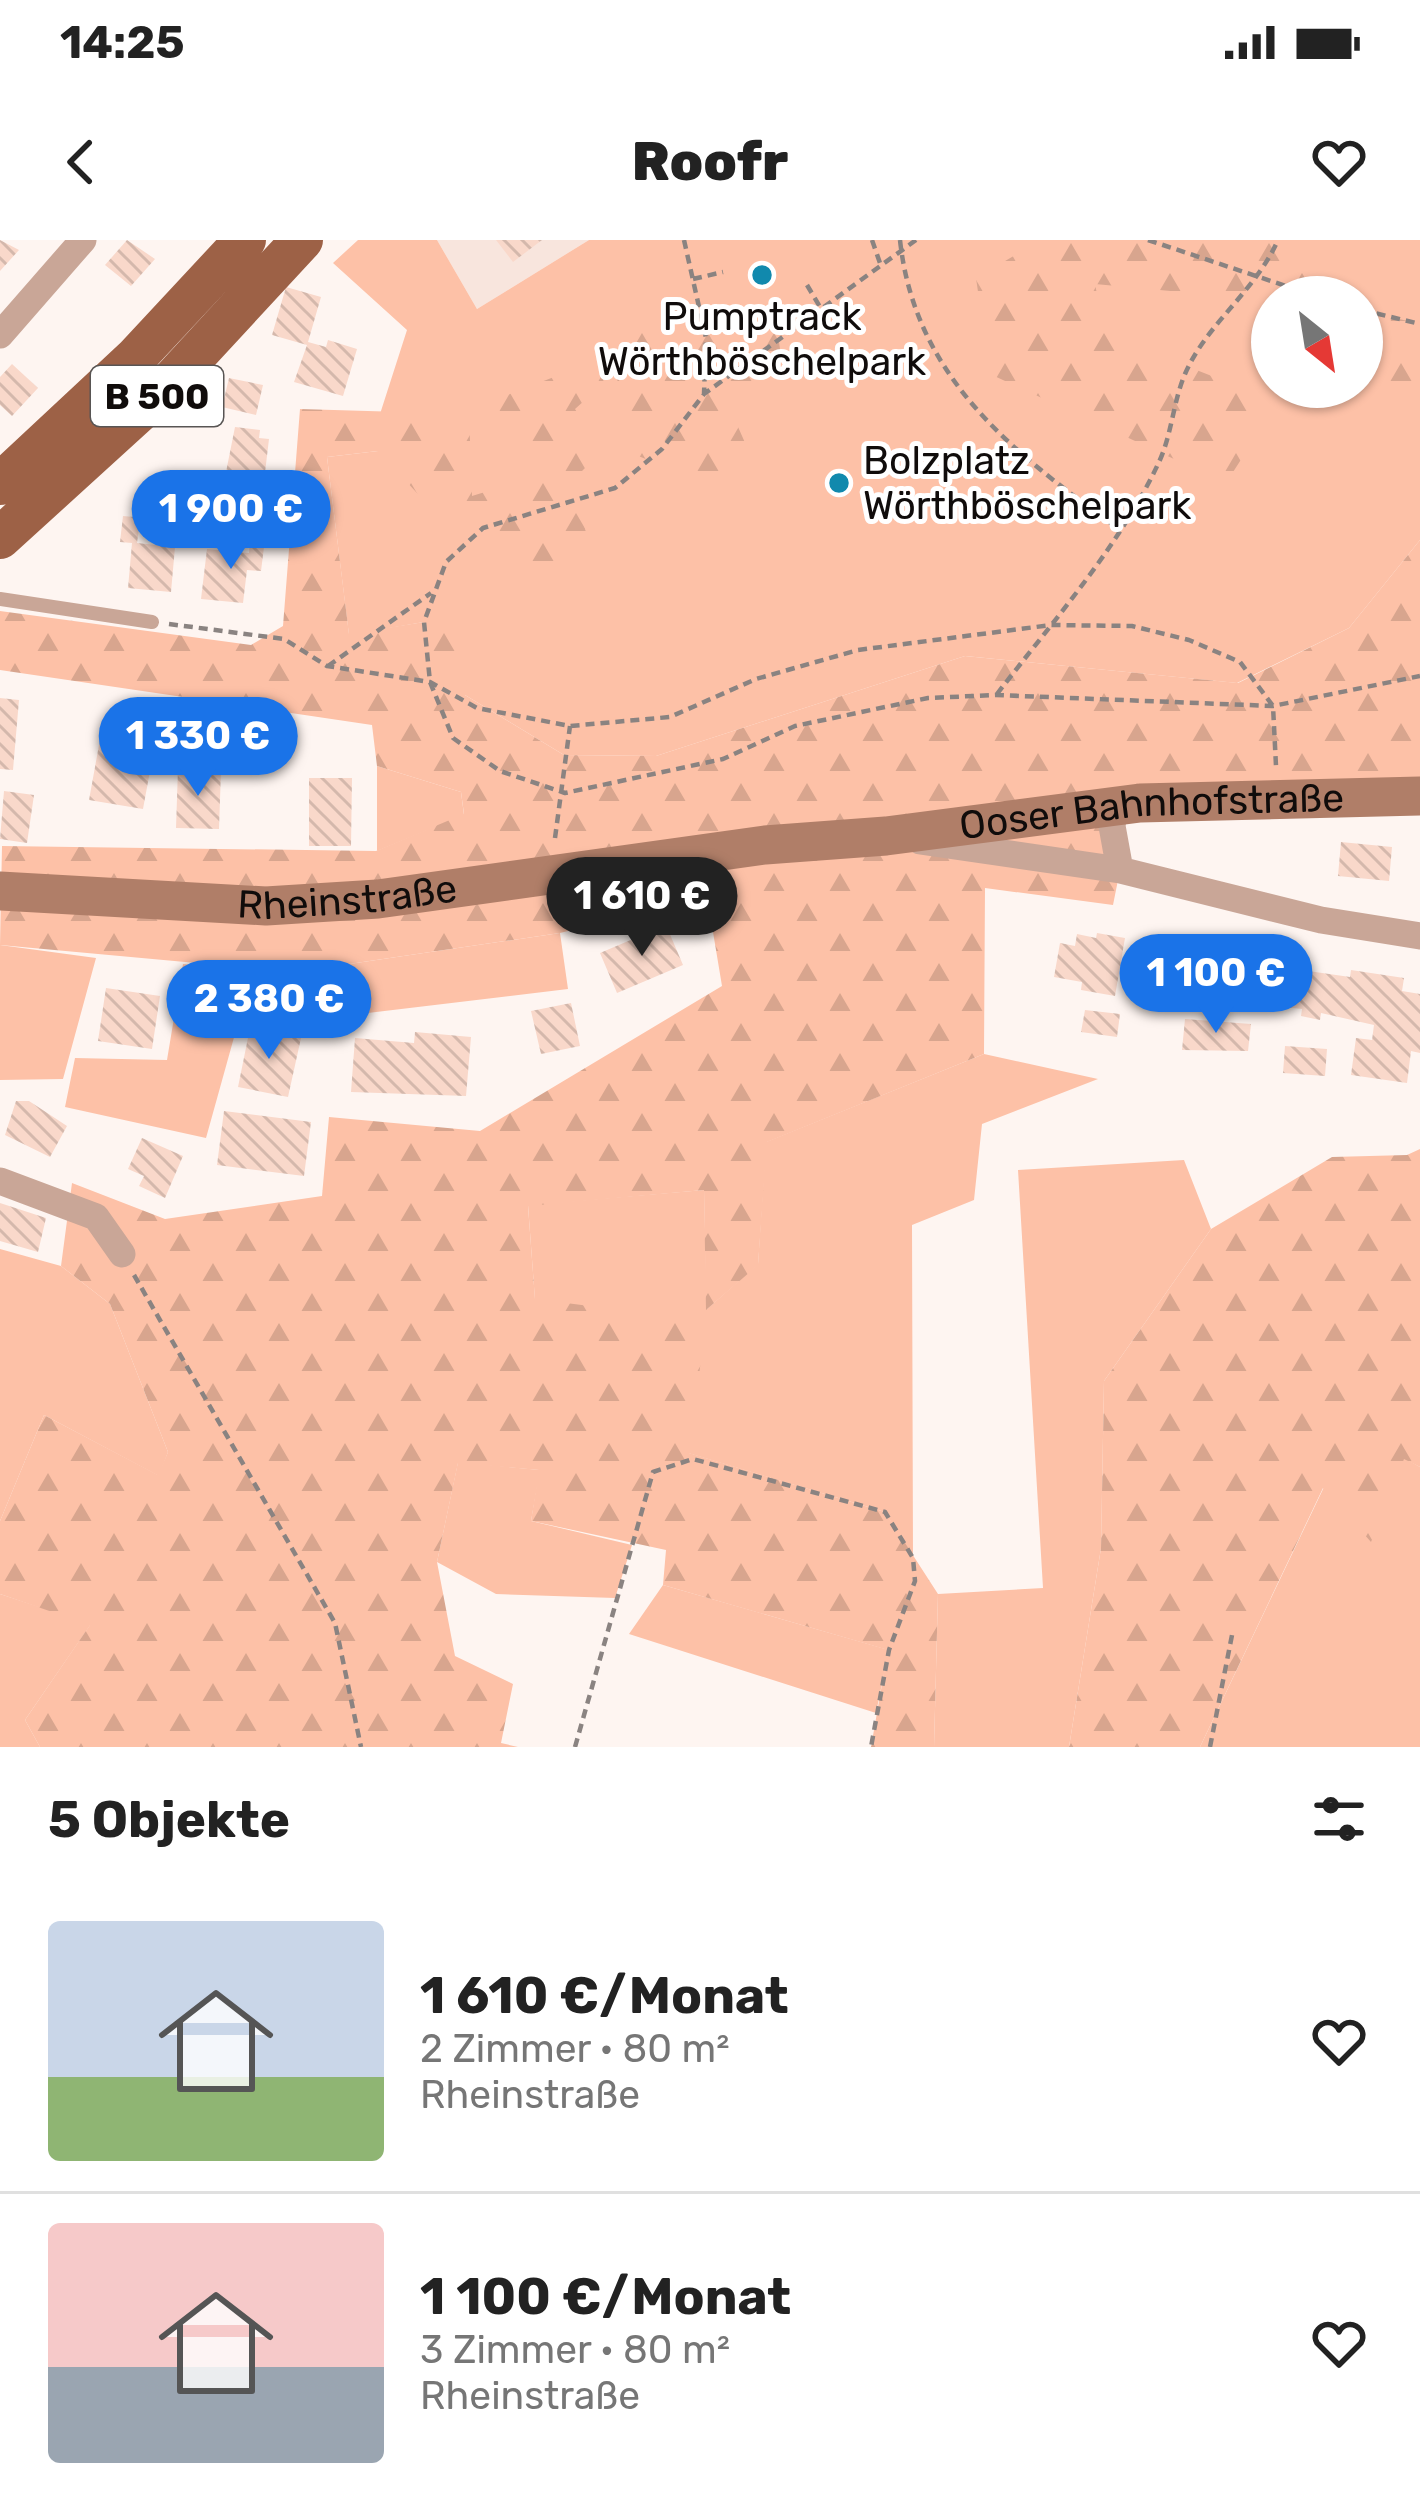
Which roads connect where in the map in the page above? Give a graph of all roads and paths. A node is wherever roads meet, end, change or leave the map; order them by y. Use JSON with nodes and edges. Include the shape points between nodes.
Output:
{"nodes":[{"id":1,"x":83,"y":240,"type":"edge"},
{"id":2,"x":245,"y":240,"type":"edge"},
{"id":3,"x":302,"y":240,"type":"edge"},
{"id":4,"x":684,"y":240,"type":"edge"},
{"id":5,"x":872,"y":240,"type":"edge"},
{"id":6,"x":899,"y":240,"type":"edge"},
{"id":7,"x":916,"y":240,"type":"edge"},
{"id":8,"x":1148,"y":240,"type":"edge"},
{"id":9,"x":1278,"y":240,"type":"edge"},
{"id":10,"x":900,"y":249,"type":"junction"},
{"id":11,"x":880,"y":263,"type":"junction"},
{"id":12,"x":723,"y":272,"type":"dead end"},
{"id":13,"x":1255,"y":276,"type":"edge"},
{"id":14,"x":1262,"y":276,"type":"edge"},
{"id":15,"x":693,"y":279,"type":"junction"},
{"id":16,"x":807,"y":285,"type":"dead end"},
{"id":17,"x":1251,"y":289,"type":"edge"},
{"id":18,"x":820,"y":307,"type":"junction"},
{"id":19,"x":1383,"y":315,"type":"edge"},
{"id":20,"x":1420,"y":324,"type":"edge"},
{"id":21,"x":0,"y":334,"type":"edge"},
{"id":22,"x":704,"y":394,"type":"junction"},
{"id":23,"x":0,"y":484,"type":"edge"},
{"id":24,"x":1119,"y":529,"type":"junction"},
{"id":25,"x":0,"y":538,"type":"edge"},
{"id":26,"x":430,"y":592,"type":"junction"},
{"id":27,"x":0,"y":599,"type":"edge"},
{"id":28,"x":152,"y":622,"type":"joint"},
{"id":29,"x":1051,"y":626,"type":"junction"},
{"id":30,"x":327,"y":666,"type":"junction"},
{"id":31,"x":1420,"y":676,"type":"edge"},
{"id":32,"x":430,"y":682,"type":"junction"},
{"id":33,"x":996,"y":695,"type":"junction"},
{"id":34,"x":1273,"y":706,"type":"junction"},
{"id":35,"x":570,"y":726,"type":"junction"},
{"id":36,"x":565,"y":793,"type":"junction"},
{"id":37,"x":1277,"y":796,"type":"junction"},
{"id":38,"x":1420,"y":796,"type":"edge"},
{"id":39,"x":1115,"y":807,"type":"junction"},
{"id":40,"x":886,"y":836,"type":"junction"},
{"id":41,"x":1120,"y":870,"type":"junction"},
{"id":42,"x":547,"y":879,"type":"junction"},
{"id":43,"x":0,"y":891,"type":"edge"},
{"id":44,"x":1420,"y":936,"type":"edge"},
{"id":45,"x":0,"y":1181,"type":"edge"},
{"id":46,"x":122,"y":1255,"type":"joint"},
{"id":47,"x":1233,"y":1630,"type":"dead end"},
{"id":48,"x":361,"y":1747,"type":"edge"},
{"id":49,"x":575,"y":1747,"type":"edge"},
{"id":50,"x":871,"y":1747,"type":"edge"},
{"id":51,"x":1210,"y":1747,"type":"edge"}],
"edges":[{"from":1,"to":21,"type":"street"},
{"from":2,"to":23,"type":"main road","number":"B 500"},
{"from":3,"to":25,"type":"main road","number":"B 500","via":[[166,386]]},
{"from":4,"to":15,"type":"path"},
{"from":5,"to":11,"type":"path"},
{"from":6,"to":10,"type":"path"},
{"from":7,"to":10,"type":"path"},
{"from":8,"to":13,"type":"path"},
{"from":9,"to":14,"type":"path"},
{"from":10,"to":11,"type":"path"},
{"from":10,"to":24,"type":"path","via":[[930,340],[967,397],[1008,447]]},
{"from":11,"to":18,"type":"path"},
{"from":12,"to":15,"type":"path"},
{"from":15,"to":22,"type":"path","via":[[706,338]]},
{"from":16,"to":18,"type":"path"},
{"from":17,"to":24,"type":"path","via":[[1184,374],[1158,464]]},
{"from":18,"to":22,"type":"path"},
{"from":19,"to":20,"type":"path"},
{"from":22,"to":26,"type":"path","via":[[662,449],[616,488],[483,528],[446,562]]},
{"from":24,"to":29,"type":"path"},
{"from":26,"to":30,"type":"path"},
{"from":26,"to":32,"type":"path"},
{"from":27,"to":28,"type":"lane"},
{"from":28,"to":30,"type":"path","via":[[284,639]]},
{"from":29,"to":33,"type":"path"},
{"from":29,"to":34,"type":"path","via":[[1132,626],[1190,640],[1240,662]]},
{"from":29,"to":35,"type":"path","via":[[858,650],[756,679],[670,717]]},
{"from":30,"to":32,"type":"path"},
{"from":31,"to":34,"type":"path"},
{"from":32,"to":35,"type":"path","via":[[477,708]]},
{"from":32,"to":36,"type":"path","via":[[453,738],[500,771]]},
{"from":33,"to":34,"type":"path"},
{"from":33,"to":36,"type":"path","via":[[928,698],[796,727],[723,759]]},
{"from":34,"to":37,"type":"path"},
{"from":35,"to":36,"type":"path"},
{"from":36,"to":42,"type":"path"},
{"from":37,"to":38,"type":"street","name":"Ooser Bahnhofstraße"},
{"from":37,"to":39,"type":"street","name":"Ooser Bahnhofstraße"},
{"from":39,"to":40,"type":"street","name":"Ooser Bahnhofstraße"},
{"from":39,"to":41,"type":"street"},
{"from":40,"to":41,"type":"street","name":"Rheinstraße"},
{"from":40,"to":42,"type":"street","name":"Rheinstraße","via":[[766,845]]},
{"from":41,"to":44,"type":"street","name":"Rheinstraße"},
{"from":42,"to":43,"type":"street","name":"Rheinstraße","via":[[266,906]]},
{"from":45,"to":46,"type":"street","via":[[96,1217]]},
{"from":46,"to":48,"type":"path","via":[[334,1623]]},
{"from":47,"to":51,"type":"path"},
{"from":49,"to":50,"type":"path","via":[[652,1472],[693,1459],[885,1512],[900,1534],[915,1582],[893,1636]]}]}
